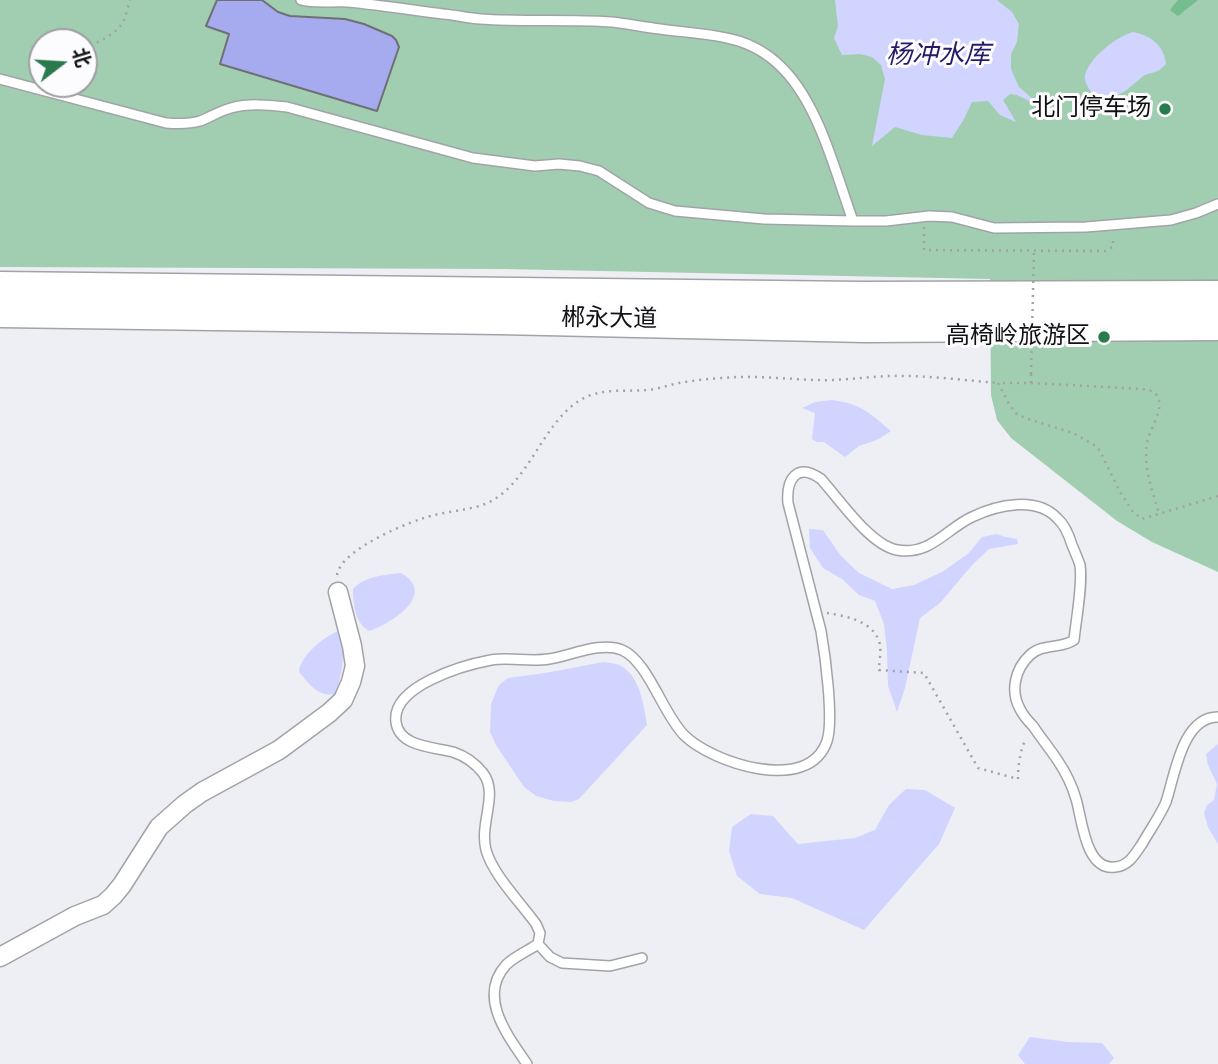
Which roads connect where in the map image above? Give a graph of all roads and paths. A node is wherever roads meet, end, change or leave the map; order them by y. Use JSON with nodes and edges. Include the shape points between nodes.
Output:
{"nodes":[{"id":1,"x":130,"y":0,"type":"edge"},
{"id":2,"x":301,"y":0,"type":"edge"},
{"id":3,"x":98,"y":41,"type":"edge"},
{"id":4,"x":0,"y":79,"type":"edge"},
{"id":5,"x":1218,"y":204,"type":"edge"},
{"id":6,"x":925,"y":216,"type":"junction"},
{"id":7,"x":853,"y":221,"type":"junction"},
{"id":8,"x":1114,"y":225,"type":"junction"},
{"id":9,"x":1034,"y":251,"type":"junction"},
{"id":10,"x":0,"y":288,"type":"edge"},
{"id":11,"x":1218,"y":297,"type":"edge"},
{"id":12,"x":0,"y":311,"type":"edge"},
{"id":13,"x":1218,"y":324,"type":"edge"},
{"id":14,"x":999,"y":383,"type":"junction"},
{"id":15,"x":1031,"y":383,"type":"junction"},
{"id":16,"x":1218,"y":496,"type":"edge"},
{"id":17,"x":1161,"y":514,"type":"junction"},
{"id":18,"x":338,"y":592,"type":"joint"},
{"id":19,"x":816,"y":611,"type":"junction"},
{"id":20,"x":1218,"y":717,"type":"edge"},
{"id":21,"x":1032,"y":726,"type":"junction"},
{"id":22,"x":538,"y":944,"type":"junction"},
{"id":23,"x":0,"y":957,"type":"edge"},
{"id":24,"x":642,"y":958,"type":"dead end"},
{"id":25,"x":527,"y":1064,"type":"edge"}],
"edges":[{"from":1,"to":3,"type":"path","via":[[117,30]]},
{"from":2,"to":7,"type":"lane","via":[[476,19],[615,23],[742,41],[775,61],[801,92],[814,114]]},
{"from":4,"to":7,"type":"lane","via":[[166,123],[198,121],[243,106],[287,107],[473,158],[599,171],[649,203],[675,211]]},
{"from":5,"to":8,"type":"lane","via":[[1171,220]]},
{"from":6,"to":7,"type":"lane"},
{"from":6,"to":8,"type":"lane","via":[[952,217],[994,228]]},
{"from":6,"to":9,"type":"path","via":[[924,250]]},
{"from":8,"to":9,"type":"path","via":[[1113,247],[1105,251]]},
{"from":9,"to":15,"type":"path","bridge":true},
{"from":10,"to":11,"type":"highway","name":"郴永大道","via":[[861,298]]},
{"from":12,"to":13,"type":"highway","name":"郴永大道","via":[[864,326]]},
{"from":14,"to":15,"type":"path"},
{"from":14,"to":17,"type":"path","via":[[1015,413],[1096,446],[1133,512],[1142,519]]},
{"from":14,"to":18,"type":"path","via":[[889,376],[833,380],[740,377],[602,392],[572,406],[549,430],[524,471],[488,503],[409,523],[347,559],[338,570]]},
{"from":15,"to":17,"type":"path","via":[[1153,391],[1160,406],[1146,452]]},
{"from":16,"to":17,"type":"path"},
{"from":18,"to":23,"type":"street","via":[[355,666],[343,699],[279,750],[185,804],[159,827],[122,885],[103,905]]},
{"from":19,"to":21,"type":"path","via":[[847,616],[872,630],[879,639],[879,670],[924,673],[978,768],[1018,779],[1022,746]]},
{"from":19,"to":21,"type":"lane","via":[[787,491],[790,480],[805,471],[821,479],[868,534],[898,551],[920,550],[987,510],[1011,505],[1046,509],[1067,530],[1080,565],[1080,581],[1074,640],[1040,648],[1020,667],[1015,681],[1020,709]]},
{"from":19,"to":22,"type":"lane","via":[[824,649],[828,739],[822,752],[797,769],[760,769],[720,757],[692,742],[674,723],[632,656],[621,649],[548,659],[492,660],[425,682],[409,693],[395,715],[402,736],[472,761],[485,775],[491,790],[484,830],[486,849],[492,866],[536,924]]},
{"from":20,"to":21,"type":"lane","via":[[1205,719],[1190,731],[1165,805],[1134,856],[1117,867],[1099,862],[1092,853],[1069,778]]},
{"from":22,"to":24,"type":"lane","via":[[562,964],[610,966]]},
{"from":22,"to":25,"type":"lane","via":[[507,964],[496,979],[493,998],[508,1035]]}]}
